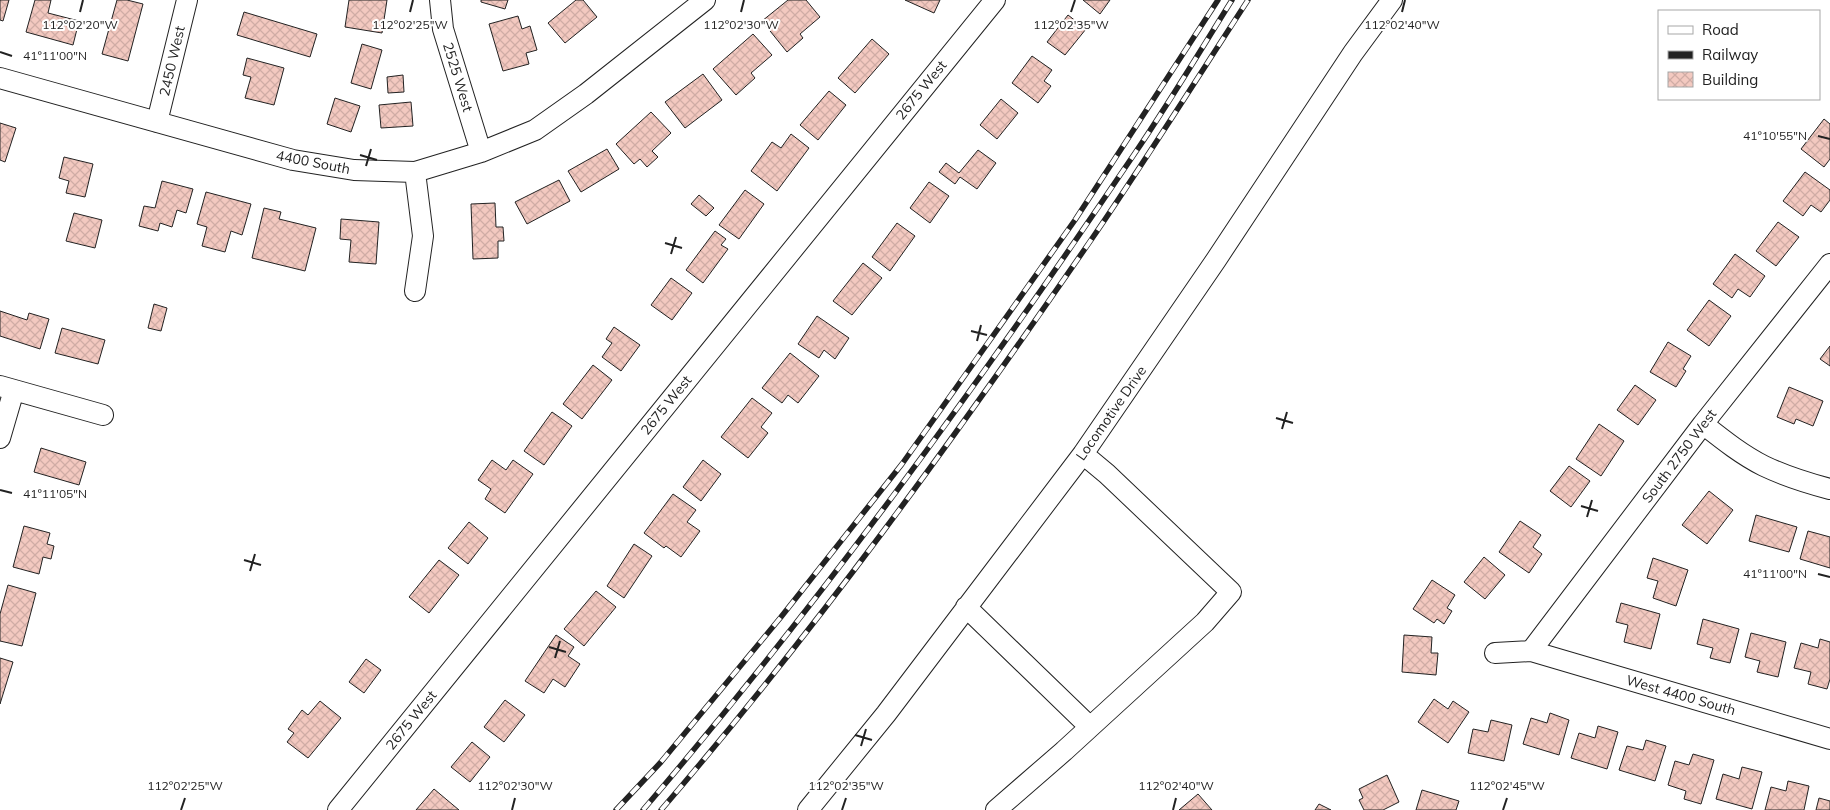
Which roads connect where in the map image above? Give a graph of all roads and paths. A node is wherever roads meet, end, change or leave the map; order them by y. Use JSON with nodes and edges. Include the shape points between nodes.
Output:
{"nodes":[{"id":1,"x":187,"y":0,"type":"edge"},
{"id":2,"x":440,"y":0,"type":"edge"},
{"id":3,"x":705,"y":0,"type":"edge"},
{"id":4,"x":995,"y":0,"type":"edge"},
{"id":5,"x":1392,"y":0,"type":"edge"},
{"id":6,"x":0,"y":78,"type":"edge"},
{"id":7,"x":157,"y":122,"type":"junction"},
{"id":8,"x":481,"y":152,"type":"junction"},
{"id":9,"x":415,"y":172,"type":"junction"},
{"id":10,"x":1830,"y":264,"type":"edge"},
{"id":11,"x":416,"y":291,"type":"dead end"},
{"id":12,"x":7,"y":388,"type":"edge"},
{"id":13,"x":102,"y":415,"type":"dead end"},
{"id":14,"x":1703,"y":424,"type":"junction"},
{"id":15,"x":0,"y":438,"type":"edge"},
{"id":16,"x":1083,"y":454,"type":"junction"},
{"id":17,"x":1830,"y":489,"type":"edge"},
{"id":18,"x":966,"y":607,"type":"junction"},
{"id":19,"x":1531,"y":651,"type":"junction"},
{"id":20,"x":1495,"y":653,"type":"dead end"},
{"id":21,"x":1090,"y":728,"type":"junction"},
{"id":22,"x":1830,"y":739,"type":"edge"},
{"id":23,"x":338,"y":810,"type":"edge"},
{"id":24,"x":808,"y":810,"type":"edge"},
{"id":25,"x":996,"y":810,"type":"edge"}],
"edges":[{"from":1,"to":7,"type":"street","name":"2450 West"},
{"from":2,"to":8,"type":"street","name":"2525 West","via":[[443,29]]},
{"from":3,"to":8,"type":"street","name":"4400 South","via":[[535,130]]},
{"from":4,"to":23,"type":"street","name":"2675 West"},
{"from":5,"to":16,"type":"street","name":"Locomotive Drive"},
{"from":6,"to":7,"type":"street","name":"4400 South"},
{"from":7,"to":9,"type":"street","name":"4400 South","via":[[293,160],[354,170]]},
{"from":8,"to":9,"type":"street","name":"4400 South"},
{"from":9,"to":11,"type":"street","via":[[423,236]]},
{"from":10,"to":14,"type":"street","name":"South 2750 West"},
{"from":12,"to":13,"type":"street"},
{"from":12,"to":15,"type":"street"},
{"from":14,"to":17,"type":"street","via":[[1762,465],[1794,479]]},
{"from":14,"to":19,"type":"street","name":"South 2750 West"},
{"from":16,"to":18,"type":"street","name":"Locomotive Drive"},
{"from":16,"to":21,"type":"street","via":[[1231,592],[1205,622]]},
{"from":18,"to":21,"type":"street"},
{"from":18,"to":24,"type":"street","name":"Locomotive Drive","via":[[886,714]]},
{"from":19,"to":20,"type":"street","name":"West 4400 South"},
{"from":19,"to":22,"type":"street","name":"West 4400 South"},
{"from":21,"to":25,"type":"street"}]}
